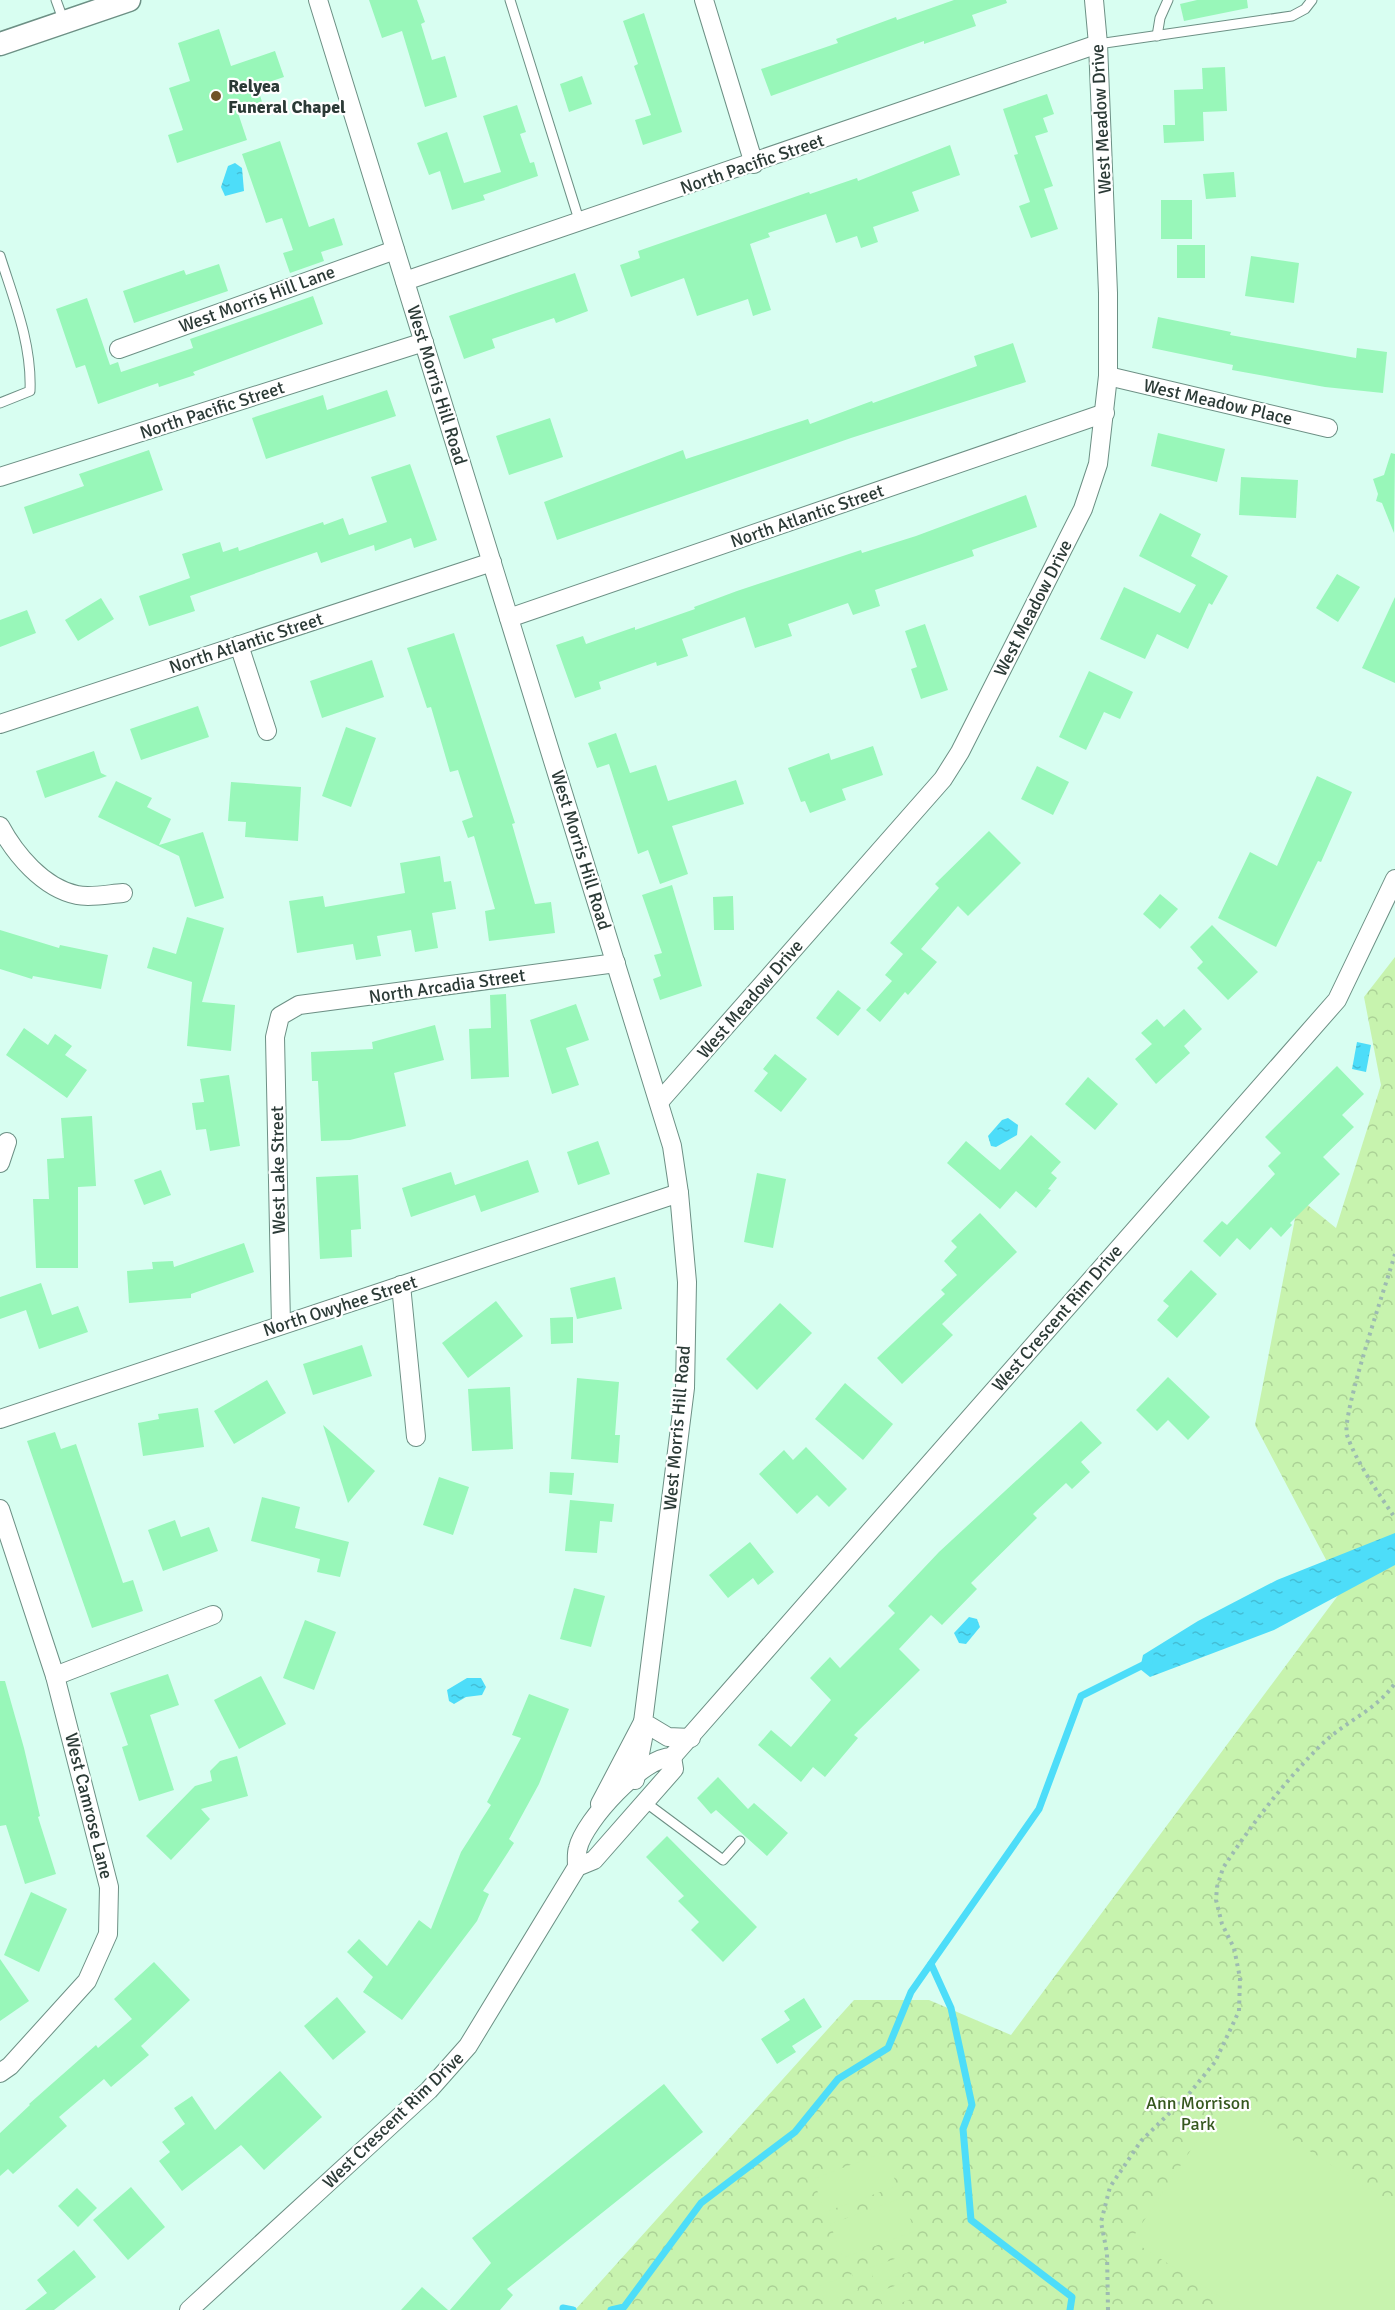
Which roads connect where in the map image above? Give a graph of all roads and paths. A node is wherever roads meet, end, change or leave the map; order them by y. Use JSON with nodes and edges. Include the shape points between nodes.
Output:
{"nodes":[{"id":1,"x":56,"y":0,"type":"edge"},
{"id":2,"x":129,"y":0,"type":"edge"},
{"id":3,"x":318,"y":0,"type":"edge"},
{"id":4,"x":510,"y":0,"type":"edge"},
{"id":5,"x":704,"y":0,"type":"edge"},
{"id":6,"x":1094,"y":0,"type":"edge"},
{"id":7,"x":1168,"y":0,"type":"edge"},
{"id":8,"x":1311,"y":0,"type":"edge"},
{"id":9,"x":64,"y":22,"type":"junction"},
{"id":10,"x":1157,"y":36,"type":"junction"},
{"id":11,"x":0,"y":44,"type":"edge"},
{"id":12,"x":1098,"y":45,"type":"junction"},
{"id":13,"x":754,"y":164,"type":"junction"},
{"id":14,"x":580,"y":223,"type":"junction"},
{"id":15,"x":395,"y":250,"type":"junction"},
{"id":16,"x":0,"y":256,"type":"edge"},
{"id":17,"x":405,"y":281,"type":"junction"},
{"id":18,"x":424,"y":342,"type":"junction"},
{"id":19,"x":119,"y":349,"type":"dead end"},
{"id":20,"x":1108,"y":376,"type":"junction"},
{"id":21,"x":0,"y":403,"type":"edge"},
{"id":22,"x":1105,"y":413,"type":"junction"},
{"id":23,"x":1328,"y":428,"type":"dead end"},
{"id":24,"x":0,"y":477,"type":"edge"},
{"id":25,"x":492,"y":562,"type":"junction"},
{"id":26,"x":509,"y":618,"type":"junction"},
{"id":27,"x":238,"y":645,"type":"junction"},
{"id":28,"x":0,"y":724,"type":"edge"},
{"id":29,"x":267,"y":731,"type":"dead end"},
{"id":30,"x":0,"y":826,"type":"edge"},
{"id":31,"x":1395,"y":879,"type":"edge"},
{"id":32,"x":123,"y":893,"type":"dead end"},
{"id":33,"x":616,"y":963,"type":"junction"},
{"id":34,"x":280,"y":1016,"type":"joint"},
{"id":35,"x":659,"y":1102,"type":"junction"},
{"id":36,"x":7,"y":1142,"type":"dead end"},
{"id":37,"x":0,"y":1163,"type":"edge"},
{"id":38,"x":680,"y":1193,"type":"junction"},
{"id":39,"x":1395,"y":1254,"type":"edge"},
{"id":40,"x":401,"y":1285,"type":"junction"},
{"id":41,"x":281,"y":1325,"type":"junction"},
{"id":42,"x":0,"y":1418,"type":"edge"},
{"id":43,"x":416,"y":1437,"type":"dead end"},
{"id":44,"x":0,"y":1509,"type":"edge"},
{"id":45,"x":1395,"y":1518,"type":"edge"},
{"id":46,"x":213,"y":1615,"type":"dead end"},
{"id":47,"x":55,"y":1676,"type":"junction"},
{"id":48,"x":1395,"y":1683,"type":"edge"},
{"id":49,"x":643,"y":1722,"type":"junction"},
{"id":50,"x":691,"y":1738,"type":"junction"},
{"id":51,"x":672,"y":1756,"type":"junction"},
{"id":52,"x":637,"y":1775,"type":"junction"},
{"id":53,"x":645,"y":1802,"type":"junction"},
{"id":54,"x":594,"y":1816,"type":"junction"},
{"id":55,"x":623,"y":1826,"type":"junction"},
{"id":56,"x":740,"y":1841,"type":"dead end"},
{"id":57,"x":577,"y":1867,"type":"junction"},
{"id":58,"x":0,"y":2073,"type":"edge"},
{"id":59,"x":189,"y":2310,"type":"edge"},
{"id":60,"x":1108,"y":2310,"type":"edge"}],
"edges":[{"from":1,"to":9,"type":"lane"},
{"from":2,"to":9,"type":"street"},
{"from":3,"to":15,"type":"street","name":"West Morris Hill Road"},
{"from":4,"to":14,"type":"lane"},
{"from":5,"to":13,"type":"street"},
{"from":6,"to":12,"type":"street","name":"West Meadow Drive"},
{"from":7,"to":10,"type":"lane"},
{"from":8,"to":10,"type":"lane","via":[[1305,9],[1292,16]]},
{"from":9,"to":11,"type":"street"},
{"from":10,"to":12,"type":"lane"},
{"from":12,"to":13,"type":"street","name":"North Pacific Street"},
{"from":12,"to":20,"type":"street","name":"West Meadow Drive"},
{"from":13,"to":14,"type":"street","name":"North Pacific Street"},
{"from":14,"to":17,"type":"street","name":"North Pacific Street"},
{"from":15,"to":17,"type":"street","name":"West Morris Hill Road"},
{"from":15,"to":19,"type":"street","name":"West Morris Hill Lane"},
{"from":16,"to":21,"type":"lane","via":[[25,332],[31,369],[30,391]]},
{"from":17,"to":18,"type":"street","name":"West Morris Hill Road"},
{"from":18,"to":24,"type":"street","name":"North Pacific Street"},
{"from":18,"to":25,"type":"street","name":"West Morris Hill Road"},
{"from":20,"to":22,"type":"street","name":"West Meadow Drive"},
{"from":20,"to":23,"type":"street","name":"West Meadow Place"},
{"from":22,"to":26,"type":"street","name":"North Atlantic Street"},
{"from":22,"to":35,"type":"street","name":"West Meadow Drive","via":[[1098,464],[1083,509],[943,779]]},
{"from":25,"to":26,"type":"street","name":"West Morris Hill Road"},
{"from":25,"to":27,"type":"street","name":"North Atlantic Street"},
{"from":26,"to":33,"type":"street","name":"West Morris Hill Road"},
{"from":27,"to":28,"type":"street","name":"North Atlantic Street"},
{"from":27,"to":29,"type":"street"},
{"from":30,"to":32,"type":"street","via":[[39,878],[77,896]]},
{"from":31,"to":50,"type":"street","name":"West Crescent Rim Drive","via":[[1337,1000]]},
{"from":33,"to":34,"type":"street","name":"North Arcadia Street","via":[[299,1005]]},
{"from":33,"to":35,"type":"street","name":"West Morris Hill Road"},
{"from":34,"to":41,"type":"street","name":"West Lake Street","via":[[275,1037]]},
{"from":35,"to":38,"type":"street","name":"West Morris Hill Road"},
{"from":36,"to":37,"type":"street"},
{"from":38,"to":40,"type":"street","name":"North Owyhee Street"},
{"from":38,"to":49,"type":"street","name":"West Morris Hill Road","via":[[687,1282],[685,1388]]},
{"from":39,"to":45,"type":"path","via":[[1359,1372],[1347,1433]]},
{"from":40,"to":41,"type":"street","name":"North Owyhee Street"},
{"from":40,"to":43,"type":"street"},
{"from":41,"to":42,"type":"street","name":"North Owyhee Street"},
{"from":44,"to":47,"type":"street","name":"West Camrose Lane"},
{"from":46,"to":47,"type":"street"},
{"from":47,"to":58,"type":"street","name":"West Camrose Lane","via":[[109,1887],[108,1934],[87,1981]]},
{"from":48,"to":60,"type":"path","via":[[1322,1744],[1223,1868],[1216,1900],[1234,1948],[1239,2011],[1215,2062],[1141,2141],[1110,2187],[1101,2222],[1108,2262]]},
{"from":49,"to":50,"type":"street","via":[[668,1737]]},
{"from":49,"to":52,"type":"street","name":"West Morris Hill Road"},
{"from":49,"to":54,"type":"street","name":"West Morris Hill Road"},
{"from":50,"to":51,"type":"street","name":"West Crescent Rim Drive"},
{"from":51,"to":52,"type":"street","name":"West Crescent Rim Drive","via":[[663,1756]]},
{"from":51,"to":53,"type":"street","name":"West Crescent Rim Drive","via":[[674,1769]]},
{"from":52,"to":54,"type":"street","name":"West Crescent Rim Drive"},
{"from":52,"to":55,"type":"street","name":"West Morris Hill Road"},
{"from":53,"to":55,"type":"street","name":"West Crescent Rim Drive"},
{"from":53,"to":56,"type":"lane","via":[[723,1860]]},
{"from":54,"to":57,"type":"street","name":"West Crescent Rim Drive","via":[[578,1848]]},
{"from":55,"to":57,"type":"street","name":"West Crescent Rim Drive","via":[[594,1860]]},
{"from":57,"to":59,"type":"street","name":"West Crescent Rim Drive","via":[[468,2046],[429,2090]]}]}
